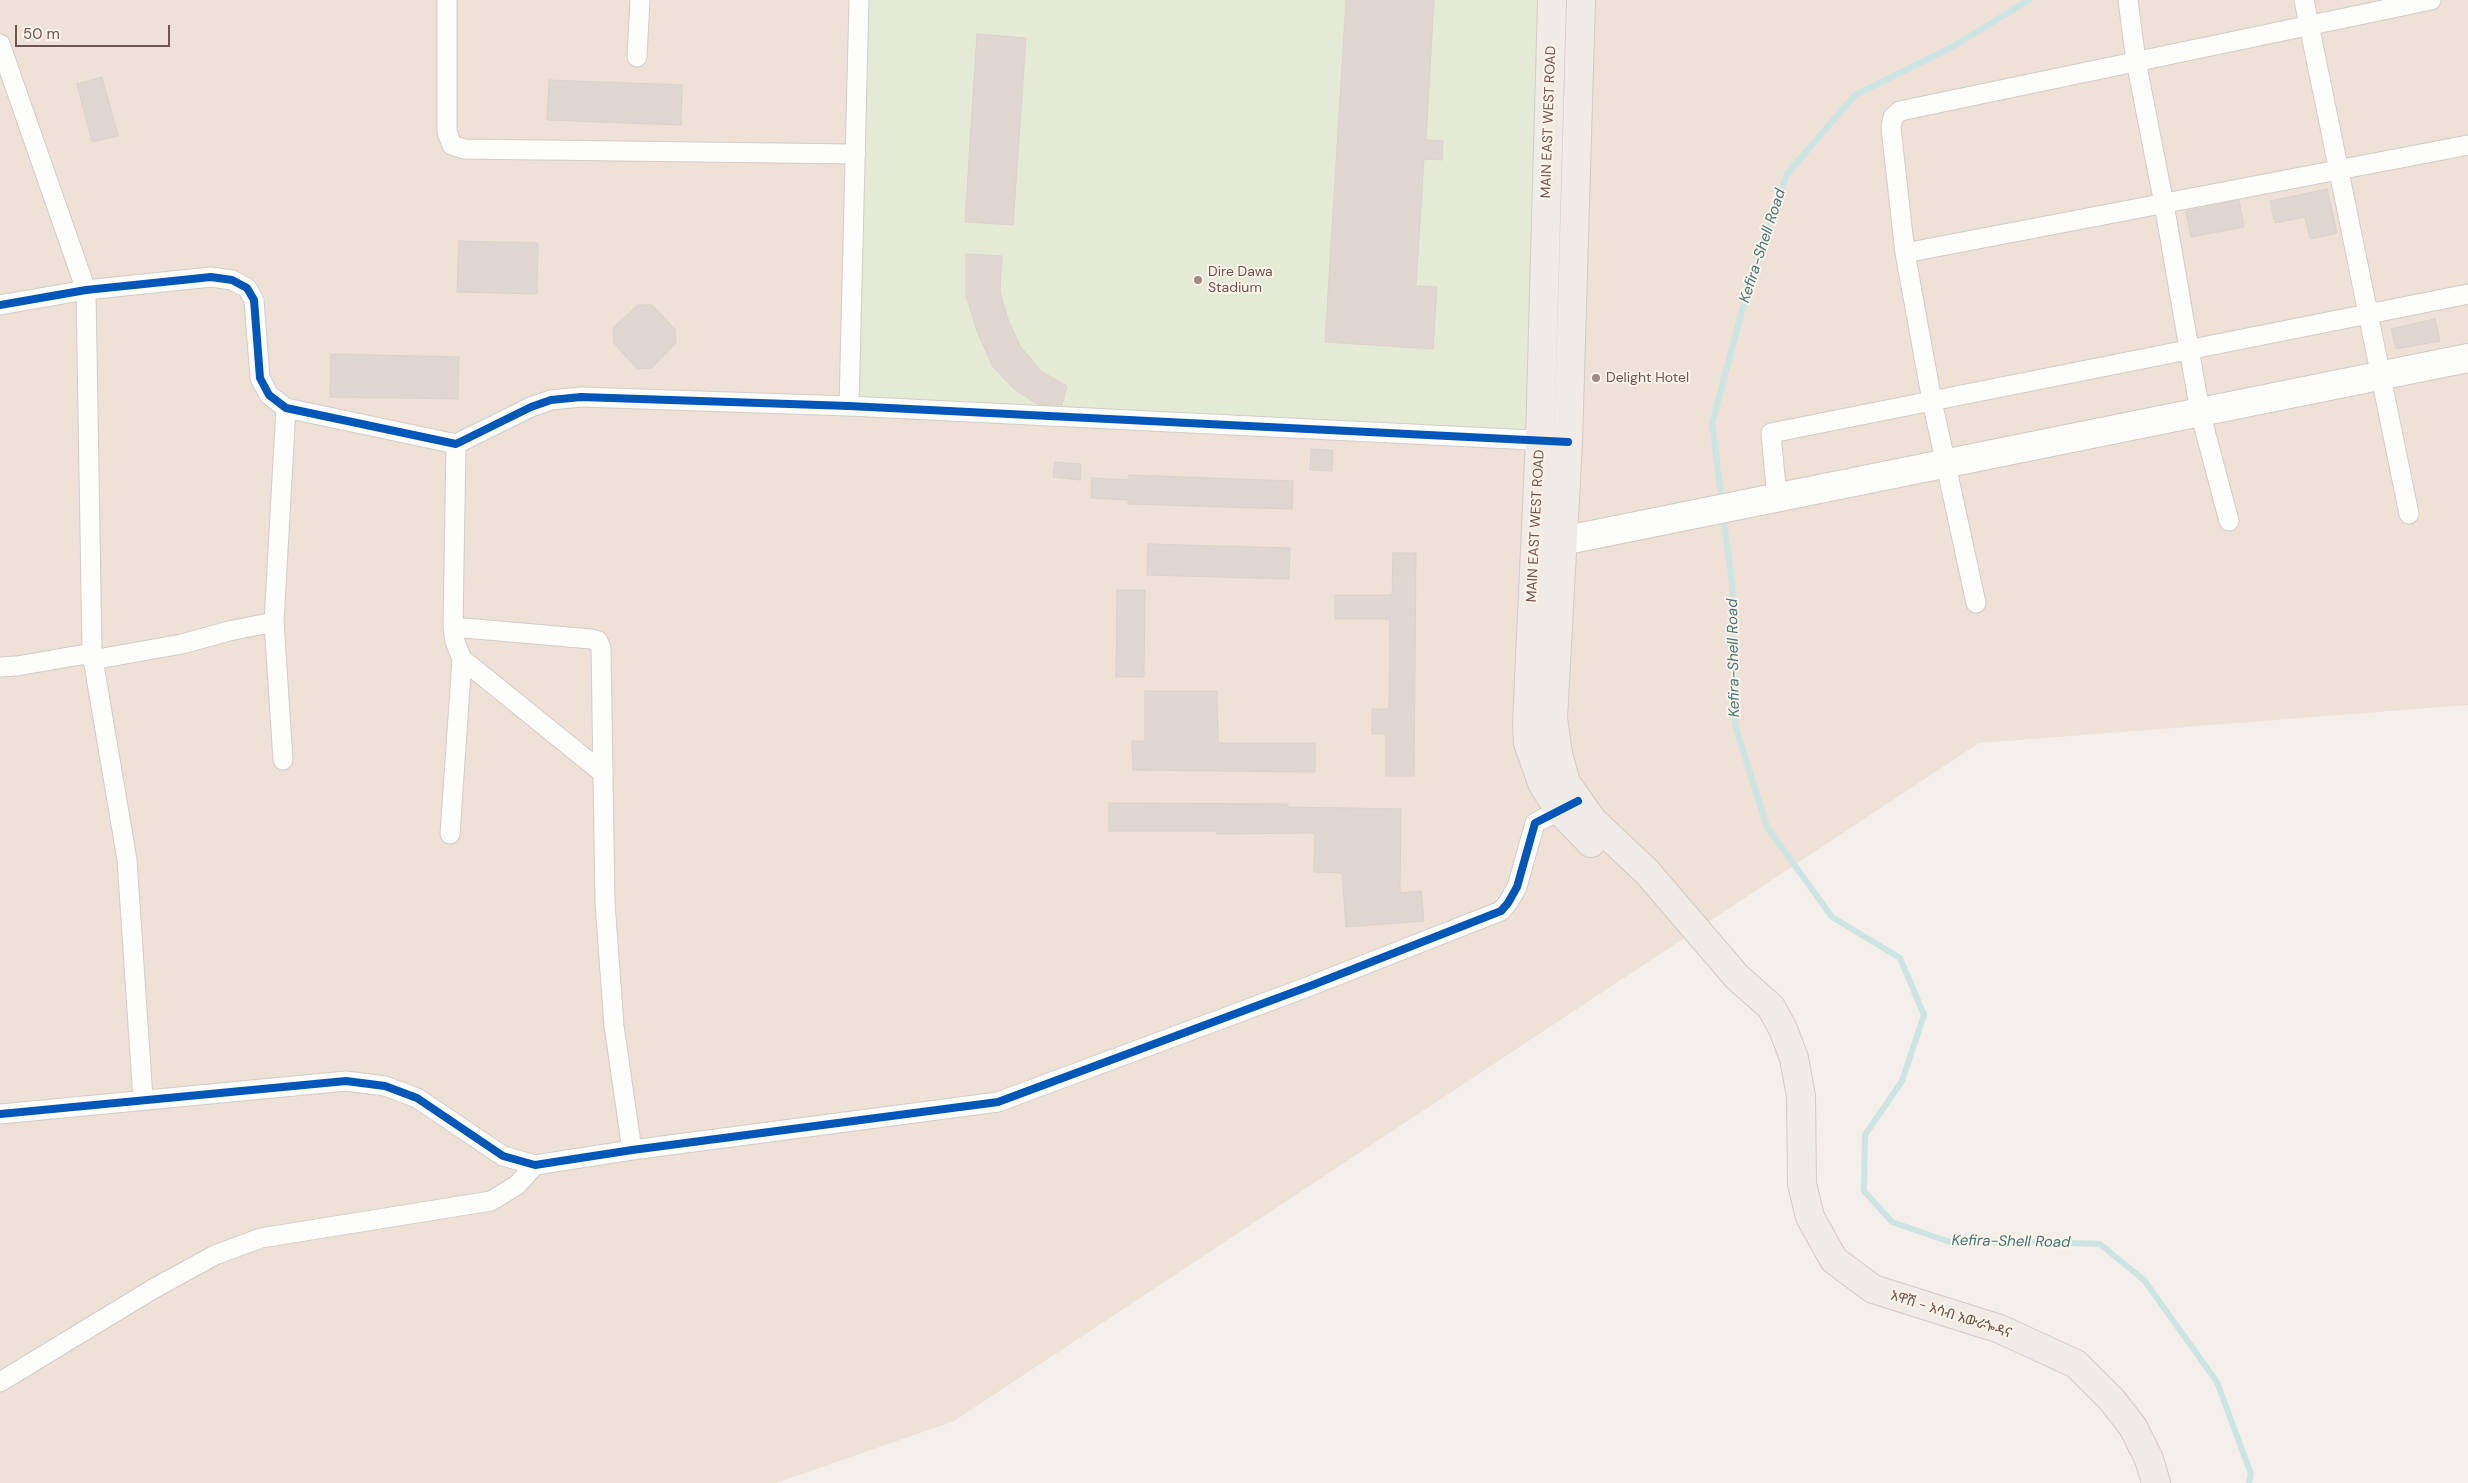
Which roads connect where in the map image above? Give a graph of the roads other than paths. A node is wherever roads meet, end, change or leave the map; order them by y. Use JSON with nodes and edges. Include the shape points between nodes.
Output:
{"nodes":[{"id":1,"x":448,"y":0,"type":"edge"},
{"id":2,"x":640,"y":0,"type":"edge"},
{"id":3,"x":859,"y":0,"type":"edge"},
{"id":4,"x":1552,"y":0,"type":"edge"},
{"id":5,"x":1582,"y":0,"type":"edge"},
{"id":6,"x":2128,"y":0,"type":"edge"},
{"id":7,"x":2304,"y":0,"type":"edge"},
{"id":8,"x":2431,"y":0,"type":"edge"},
{"id":9,"x":2309,"y":25,"type":"junction"},
{"id":10,"x":0,"y":44,"type":"edge"},
{"id":11,"x":1550,"y":56,"type":"junction"},
{"id":12,"x":637,"y":57,"type":"dead end"},
{"id":13,"x":1580,"y":58,"type":"junction"},
{"id":14,"x":2136,"y":62,"type":"junction"},
{"id":15,"x":2468,"y":145,"type":"edge"},
{"id":16,"x":856,"y":154,"type":"junction"},
{"id":17,"x":2339,"y":171,"type":"junction"},
{"id":18,"x":2164,"y":204,"type":"junction"},
{"id":19,"x":1905,"y":253,"type":"junction"},
{"id":20,"x":86,"y":290,"type":"junction"},
{"id":21,"x":2468,"y":294,"type":"edge"},
{"id":22,"x":0,"y":305,"type":"edge"},
{"id":23,"x":2368,"y":314,"type":"junction"},
{"id":24,"x":2190,"y":349,"type":"junction"},
{"id":25,"x":2468,"y":358,"type":"edge"},
{"id":26,"x":2380,"y":376,"type":"junction"},
{"id":27,"x":1932,"y":401,"type":"junction"},
{"id":28,"x":849,"y":406,"type":"junction"},
{"id":29,"x":286,"y":408,"type":"junction"},
{"id":30,"x":2200,"y":412,"type":"junction"},
{"id":31,"x":1540,"y":440,"type":"junction"},
{"id":32,"x":1568,"y":442,"type":"junction"},
{"id":33,"x":456,"y":444,"type":"junction"},
{"id":34,"x":1945,"y":464,"type":"junction"},
{"id":35,"x":1777,"y":498,"type":"junction"},
{"id":36,"x":2408,"y":514,"type":"dead end"},
{"id":37,"x":2229,"y":522,"type":"dead end"},
{"id":38,"x":1535,"y":539,"type":"junction"},
{"id":39,"x":1562,"y":541,"type":"junction"},
{"id":40,"x":1976,"y":603,"type":"dead end"},
{"id":41,"x":274,"y":622,"type":"junction"},
{"id":42,"x":453,"y":627,"type":"junction"},
{"id":43,"x":92,"y":657,"type":"junction"},
{"id":44,"x":462,"y":659,"type":"junction"},
{"id":45,"x":0,"y":667,"type":"edge"},
{"id":46,"x":283,"y":760,"type":"dead end"},
{"id":47,"x":603,"y":774,"type":"junction"},
{"id":48,"x":1568,"y":806,"type":"junction"},
{"id":49,"x":450,"y":834,"type":"dead end"},
{"id":50,"x":143,"y":1099,"type":"junction"},
{"id":51,"x":0,"y":1114,"type":"edge"},
{"id":52,"x":632,"y":1150,"type":"junction"},
{"id":53,"x":536,"y":1165,"type":"junction"},
{"id":54,"x":1834,"y":1260,"type":"joint"},
{"id":55,"x":0,"y":1382,"type":"edge"},
{"id":56,"x":2156,"y":1483,"type":"edge"}],
"edges":[{"from":1,"to":16,"type":"street","via":[[446,132],[452,145],[464,149]]},
{"from":2,"to":12,"type":"street"},
{"from":3,"to":16,"type":"street"},
{"from":4,"to":11,"type":"main road","name":"MAIN EAST WEST ROAD"},
{"from":5,"to":13,"type":"main road","name":"MAIN EAST WEST ROAD"},
{"from":6,"to":14,"type":"street"},
{"from":7,"to":9,"type":"street"},
{"from":8,"to":9,"type":"street"},
{"from":9,"to":14,"type":"street"},
{"from":9,"to":17,"type":"street"},
{"from":10,"to":20,"type":"street"},
{"from":11,"to":13,"type":"main road"},
{"from":11,"to":31,"type":"main road","name":"MAIN EAST WEST ROAD"},
{"from":13,"to":32,"type":"main road","name":"MAIN EAST WEST ROAD"},
{"from":14,"to":18,"type":"street"},
{"from":14,"to":19,"type":"street","via":[[1900,111],[1893,117],[1890,128]]},
{"from":15,"to":17,"type":"street"},
{"from":16,"to":28,"type":"street"},
{"from":17,"to":18,"type":"street"},
{"from":17,"to":23,"type":"street"},
{"from":18,"to":19,"type":"street"},
{"from":18,"to":24,"type":"street"},
{"from":19,"to":27,"type":"street"},
{"from":20,"to":22,"type":"street"},
{"from":20,"to":29,"type":"street","via":[[211,277],[232,280],[247,288],[254,300],[260,378],[269,394]]},
{"from":20,"to":43,"type":"street"},
{"from":21,"to":23,"type":"street"},
{"from":23,"to":24,"type":"street"},
{"from":23,"to":26,"type":"street"},
{"from":24,"to":27,"type":"street"},
{"from":24,"to":30,"type":"street"},
{"from":25,"to":26,"type":"street"},
{"from":26,"to":30,"type":"street"},
{"from":26,"to":36,"type":"street"},
{"from":27,"to":34,"type":"street"},
{"from":27,"to":35,"type":"street","via":[[1771,433]]},
{"from":28,"to":31,"type":"street"},
{"from":28,"to":33,"type":"street","via":[[581,397],[531,406]]},
{"from":29,"to":33,"type":"street"},
{"from":29,"to":41,"type":"street"},
{"from":30,"to":34,"type":"street"},
{"from":30,"to":37,"type":"street"},
{"from":31,"to":32,"type":"street"},
{"from":31,"to":38,"type":"main road","name":"MAIN EAST WEST ROAD"},
{"from":32,"to":39,"type":"main road","name":"MAIN EAST WEST ROAD"},
{"from":33,"to":42,"type":"street"},
{"from":34,"to":35,"type":"street"},
{"from":34,"to":40,"type":"street"},
{"from":35,"to":39,"type":"street"},
{"from":38,"to":39,"type":"street"},
{"from":38,"to":48,"type":"main road","name":"MAIN EAST WEST ROAD","via":[[1528,743],[1542,783]]},
{"from":39,"to":48,"type":"main road","name":"MAIN EAST WEST ROAD","via":[[1554,718]]},
{"from":41,"to":43,"type":"street","via":[[182,644]]},
{"from":41,"to":46,"type":"street"},
{"from":42,"to":44,"type":"street"},
{"from":42,"to":47,"type":"street","via":[[598,641],[601,648]]},
{"from":43,"to":45,"type":"street"},
{"from":43,"to":50,"type":"street","via":[[127,860]]},
{"from":44,"to":47,"type":"street"},
{"from":44,"to":49,"type":"street"},
{"from":47,"to":52,"type":"street","via":[[605,903],[613,1016]]},
{"from":48,"to":52,"type":"street","via":[[1538,820],[1532,827],[1517,887],[1500,911],[1038,1089],[998,1102],[948,1110]]},
{"from":48,"to":54,"type":"main road","name":"MAIN EAST WEST ROAD","via":[[1597,849],[1672,900],[1737,977],[1771,1007],[1794,1058],[1801,1096],[1802,1184],[1810,1217]]},
{"from":50,"to":51,"type":"street"},
{"from":50,"to":53,"type":"street","via":[[346,1081],[385,1086],[417,1098],[503,1156]]},
{"from":52,"to":53,"type":"street"},
{"from":53,"to":55,"type":"street","via":[[517,1185],[491,1201],[260,1238],[215,1255],[153,1288]]},
{"from":54,"to":56,"type":"main road","name":"አዋሽ - አሳብ አውራጐዳና","via":[[1872,1289],[2000,1329],[2076,1364],[2112,1400],[2132,1427]]}]}
